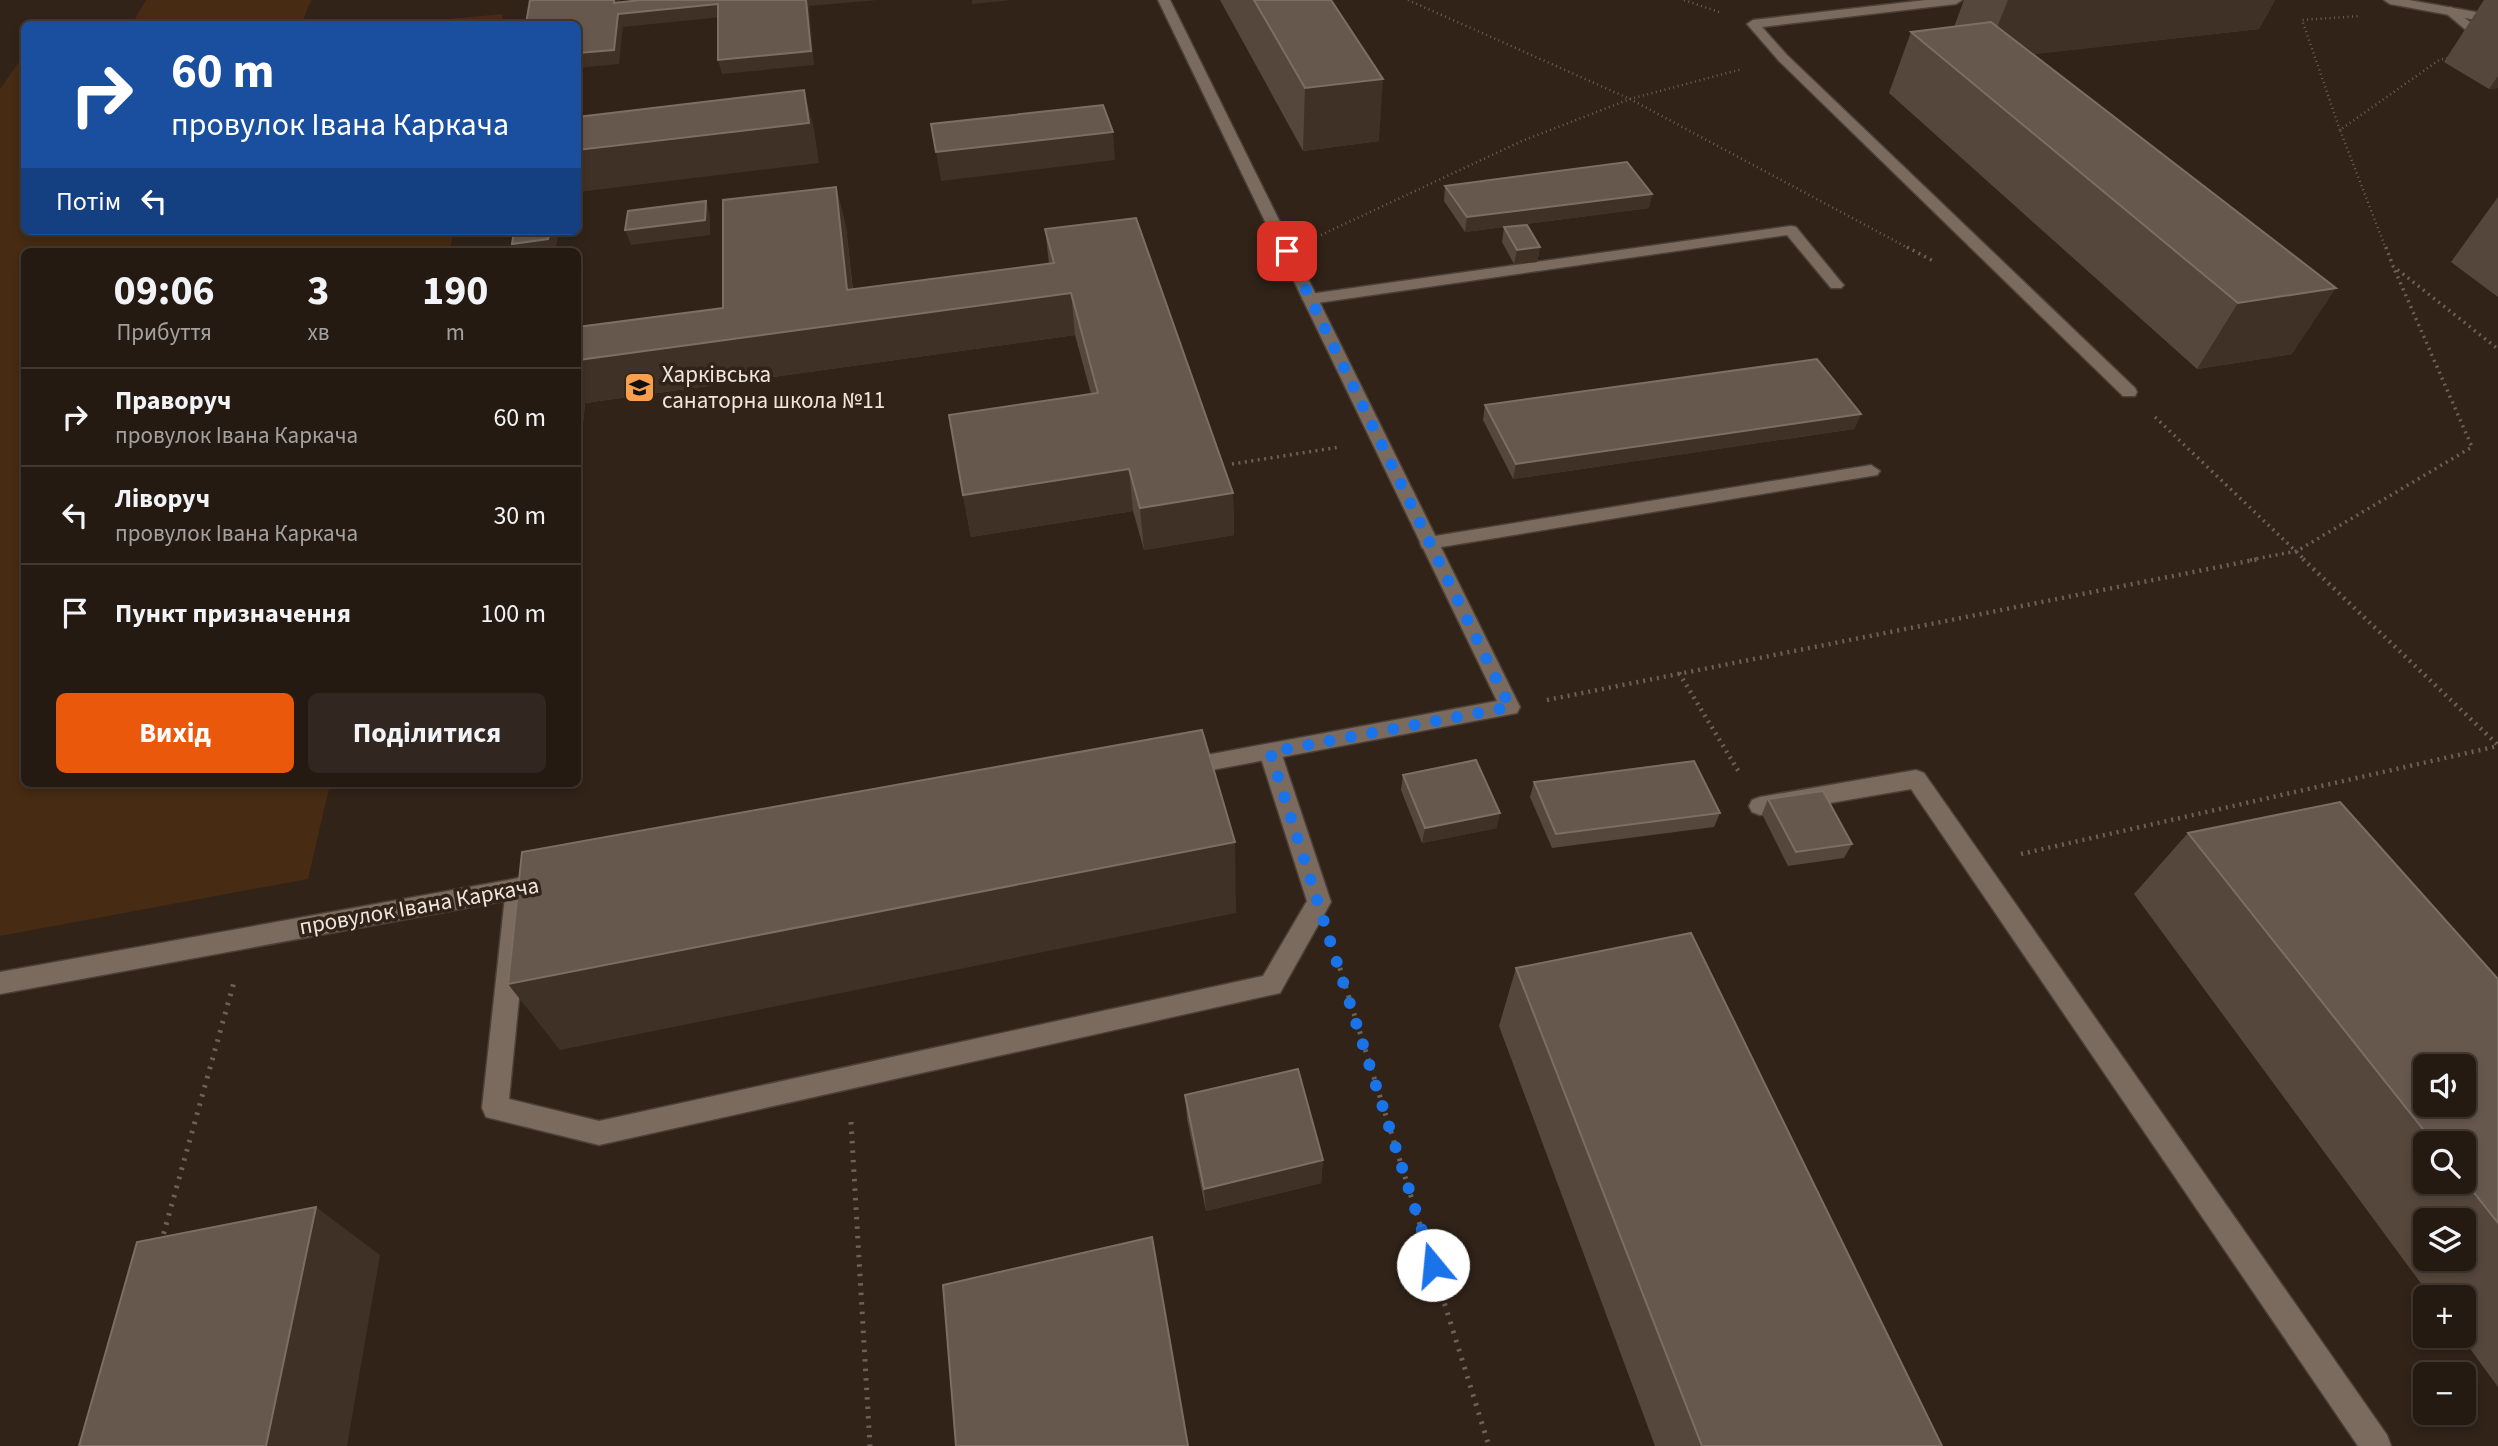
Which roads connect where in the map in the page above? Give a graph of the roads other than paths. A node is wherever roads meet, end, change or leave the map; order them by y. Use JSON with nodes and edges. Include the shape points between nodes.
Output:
{"nodes":[{"id":1,"x":1164,"y":0,"type":"edge"},
{"id":2,"x":1956,"y":0,"type":"edge"},
{"id":3,"x":2390,"y":0,"type":"edge"},
{"id":4,"x":2451,"y":11,"type":"junction"},
{"id":5,"x":2498,"y":20,"type":"edge"},
{"id":6,"x":2497,"y":50,"type":"edge"},
{"id":7,"x":1836,"y":285,"type":"dead end"},
{"id":8,"x":1310,"y":299,"type":"junction"},
{"id":9,"x":2129,"y":392,"type":"road end"},
{"id":10,"x":1871,"y":471,"type":"dead end"},
{"id":11,"x":1429,"y":543,"type":"junction"},
{"id":12,"x":1270,"y":752,"type":"junction"},
{"id":13,"x":1160,"y":772,"type":"edge"},
{"id":14,"x":1760,"y":806,"type":"road end"},
{"id":15,"x":573,"y":878,"type":"edge"},
{"id":16,"x":518,"y":888,"type":"junction"},
{"id":17,"x":0,"y":983,"type":"edge"},
{"id":18,"x":2376,"y":1446,"type":"edge"}],
"edges":[{"from":1,"to":8,"type":"street"},
{"from":2,"to":9,"type":"street","via":[[1753,24]]},
{"from":3,"to":4,"type":"street"},
{"from":4,"to":5,"type":"street"},
{"from":4,"to":6,"type":"street"},
{"from":7,"to":8,"type":"street","via":[[1791,230]]},
{"from":8,"to":11,"type":"street"},
{"from":10,"to":11,"type":"street"},
{"from":11,"to":12,"type":"street","via":[[1510,707]]},
{"from":12,"to":13,"type":"street"},
{"from":12,"to":16,"type":"street","via":[[1319,902],[1272,985],[599,1133],[495,1108]]},
{"from":14,"to":18,"type":"street","via":[[1916,779]]},
{"from":15,"to":16,"type":"street","name":"провулок Івана Каркача"},
{"from":16,"to":17,"type":"street","name":"провулок Івана Каркача"}]}
